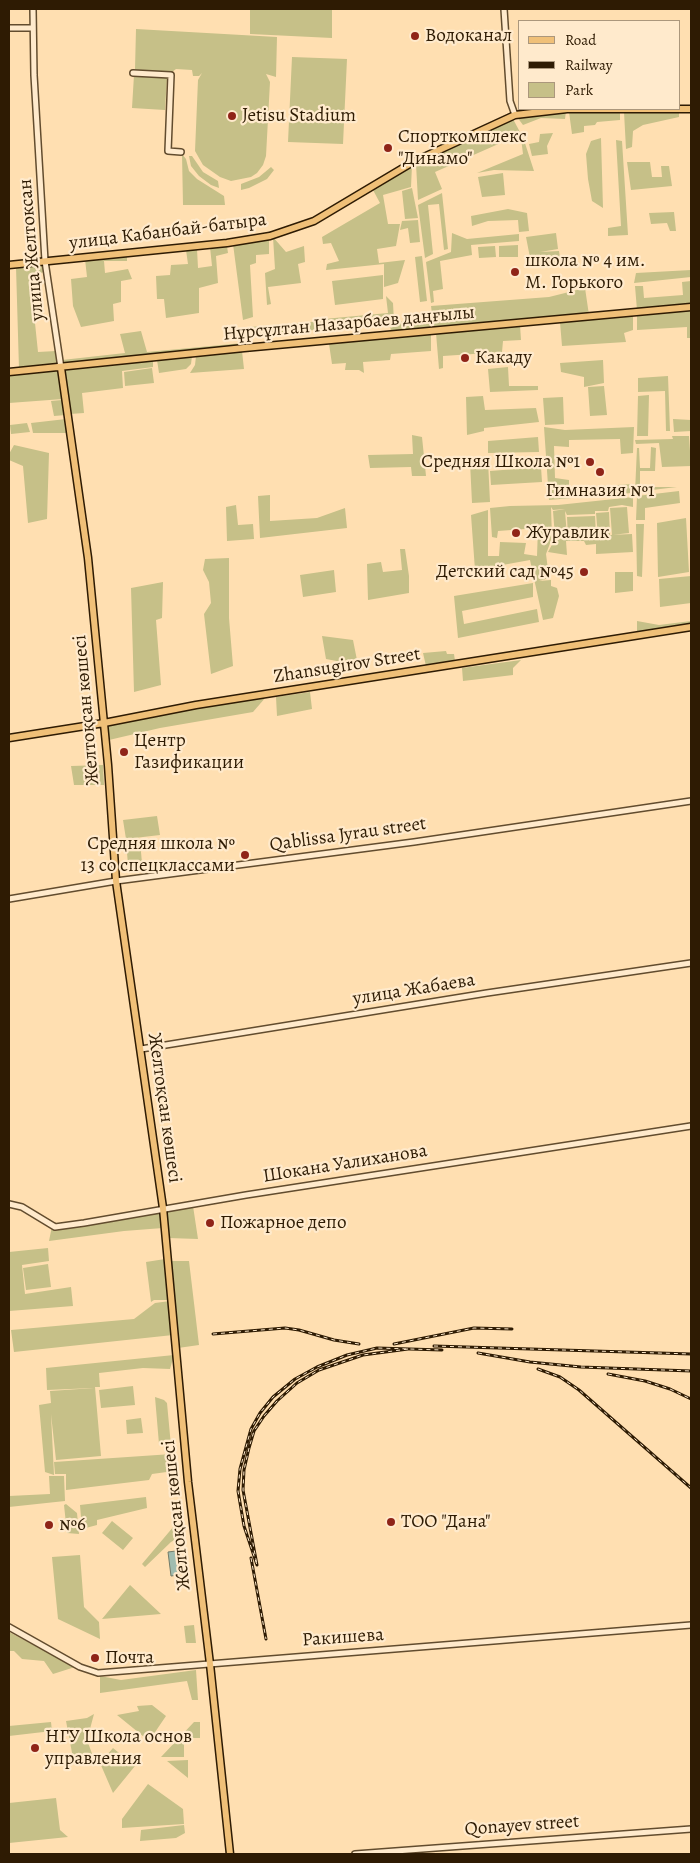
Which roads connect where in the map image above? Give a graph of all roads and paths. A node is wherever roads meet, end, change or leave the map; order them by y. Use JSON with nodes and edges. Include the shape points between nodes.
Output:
{"nodes":[{"id":1,"x":33,"y":9,"type":"edge"},
{"id":2,"x":504,"y":9,"type":"edge"},
{"id":3,"x":9,"y":28,"type":"edge"},
{"id":4,"x":33,"y":28,"type":"junction"},
{"id":5,"x":133,"y":73,"type":"dead end"},
{"id":6,"x":567,"y":110,"type":"edge"},
{"id":7,"x":515,"y":115,"type":"junction"},
{"id":8,"x":181,"y":152,"type":"dead end"},
{"id":9,"x":45,"y":261,"type":"junction"},
{"id":10,"x":9,"y":266,"type":"edge"},
{"id":11,"x":691,"y":307,"type":"edge"},
{"id":12,"x":61,"y":368,"type":"junction"},
{"id":13,"x":9,"y":372,"type":"edge"},
{"id":14,"x":691,"y":627,"type":"edge"},
{"id":15,"x":104,"y":723,"type":"junction"},
{"id":16,"x":9,"y":738,"type":"edge"},
{"id":17,"x":691,"y":801,"type":"edge"},
{"id":18,"x":116,"y":881,"type":"junction"},
{"id":19,"x":9,"y":899,"type":"edge"},
{"id":20,"x":691,"y":963,"type":"edge"},
{"id":21,"x":141,"y":1049,"type":"junction"},
{"id":22,"x":691,"y":1126,"type":"edge"},
{"id":23,"x":9,"y":1204,"type":"edge"},
{"id":24,"x":163,"y":1208,"type":"junction"},
{"id":25,"x":691,"y":1625,"type":"edge"},
{"id":26,"x":9,"y":1627,"type":"edge"},
{"id":27,"x":210,"y":1664,"type":"junction"},
{"id":28,"x":691,"y":1829,"type":"edge"},
{"id":29,"x":230,"y":1854,"type":"edge"},
{"id":30,"x":355,"y":1854,"type":"edge"}],
"edges":[{"from":1,"to":4,"type":"street","name":"улица Желтоксан"},
{"from":2,"to":7,"type":"street","via":[[510,101]]},
{"from":3,"to":4,"type":"street"},
{"from":4,"to":9,"type":"street","name":"улица Желтоксан"},
{"from":5,"to":8,"type":"street","via":[[171,75],[168,151]]},
{"from":6,"to":7,"type":"main road","name":"улица Кабанбай-батыра"},
{"from":7,"to":9,"type":"main road","name":"улица Кабанбай-батыра","via":[[413,162],[314,221],[270,236]]},
{"from":9,"to":10,"type":"main road","name":"улица Кабанбай-батыра"},
{"from":9,"to":12,"type":"street","name":"улица Желтоксан"},
{"from":11,"to":12,"type":"main road","name":"Нұрсұлтан Назарбаев даңғылы"},
{"from":12,"to":13,"type":"main road","name":"Нұрсұлтан Назарбаев даңғылы"},
{"from":12,"to":15,"type":"main road","name":"Желтоқсан көшесі","via":[[88,558]]},
{"from":14,"to":15,"type":"main road","name":"Zhansugirov Street","via":[[196,705]]},
{"from":15,"to":16,"type":"main road","name":"Zhansugirov Street"},
{"from":15,"to":18,"type":"main road","name":"Желтоқсан көшесі"},
{"from":17,"to":18,"type":"street","name":"Qablissa Jyrau street"},
{"from":18,"to":19,"type":"street","name":"Qablissa Jyrau street"},
{"from":18,"to":21,"type":"main road","name":"Желтоқсан көшесі"},
{"from":20,"to":21,"type":"street","name":"улица Жабаева"},
{"from":21,"to":24,"type":"main road","name":"Желтоқсан көшесі"},
{"from":22,"to":24,"type":"street","name":"Шокана Уалиханова"},
{"from":23,"to":24,"type":"street","name":"Шокана Уалиханова","via":[[22,1207],[55,1227]]},
{"from":24,"to":27,"type":"main road","name":"Желтоқсан көшесі","via":[[187,1475]]},
{"from":25,"to":27,"type":"street","name":"Ракишева"},
{"from":26,"to":27,"type":"street","name":"Ракишева","via":[[80,1667],[98,1673]]},
{"from":27,"to":29,"type":"main road","name":"Желтоқсан көшесі"},
{"from":28,"to":30,"type":"street","name":"Qonayev street"}]}
